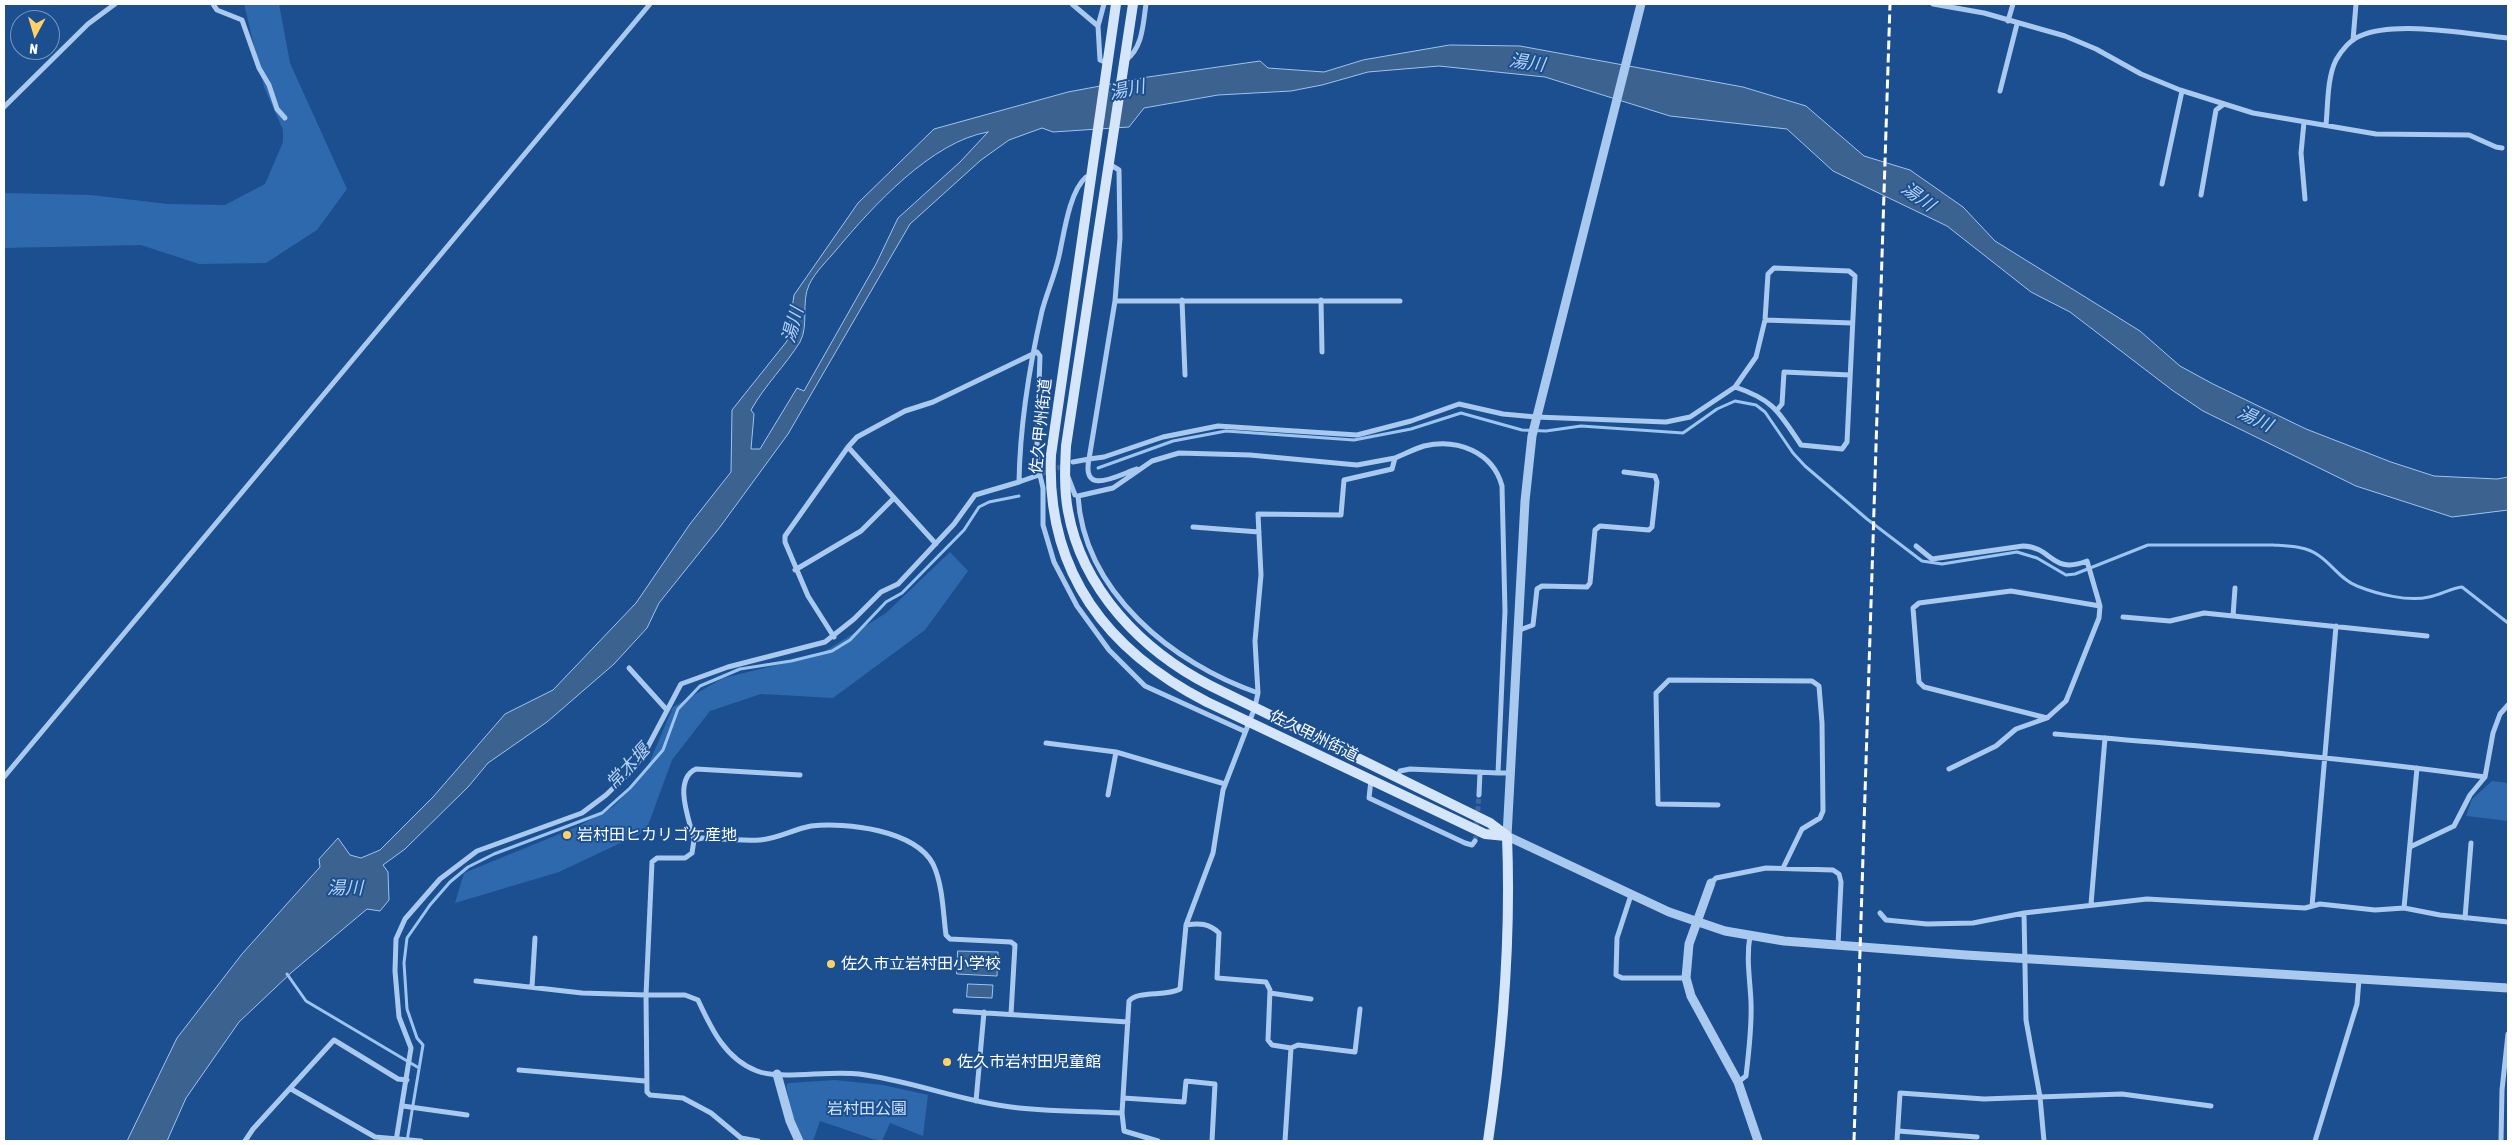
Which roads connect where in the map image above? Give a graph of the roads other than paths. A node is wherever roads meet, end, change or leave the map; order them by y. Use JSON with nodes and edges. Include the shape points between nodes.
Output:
{"nodes":[{"id":1,"x":115,"y":4,"type":"edge"},
{"id":2,"x":213,"y":4,"type":"edge"},
{"id":3,"x":650,"y":4,"type":"edge"},
{"id":4,"x":1072,"y":4,"type":"edge"},
{"id":5,"x":1104,"y":4,"type":"edge"},
{"id":6,"x":1116,"y":4,"type":"edge"},
{"id":7,"x":1133,"y":4,"type":"edge"},
{"id":8,"x":1146,"y":4,"type":"edge"},
{"id":9,"x":1641,"y":4,"type":"edge"},
{"id":10,"x":1933,"y":4,"type":"edge"},
{"id":11,"x":2013,"y":4,"type":"edge"},
{"id":12,"x":2356,"y":4,"type":"edge"},
{"id":13,"x":2008,"y":21,"type":"junction"},
{"id":14,"x":2017,"y":24,"type":"junction"},
{"id":15,"x":1098,"y":26,"type":"junction"},
{"id":16,"x":2508,"y":38,"type":"edge"},
{"id":17,"x":2353,"y":40,"type":"junction"},
{"id":18,"x":1108,"y":63,"type":"junction"},
{"id":19,"x":1124,"y":67,"type":"junction"},
{"id":20,"x":2000,"y":91,"type":"dead end"},
{"id":21,"x":2182,"y":91,"type":"junction"},
{"id":22,"x":2224,"y":104,"type":"junction"},
{"id":23,"x":4,"y":107,"type":"edge"},
{"id":24,"x":285,"y":118,"type":"dead end"},
{"id":25,"x":2304,"y":122,"type":"junction"},
{"id":26,"x":2326,"y":125,"type":"junction"},
{"id":27,"x":2502,"y":148,"type":"dead end"},
{"id":28,"x":1108,"y":161,"type":"junction"},
{"id":29,"x":1091,"y":178,"type":"junction"},
{"id":30,"x":2162,"y":184,"type":"dead end"},
{"id":31,"x":2201,"y":195,"type":"dead end"},
{"id":32,"x":2305,"y":199,"type":"dead end"},
{"id":33,"x":1182,"y":300,"type":"junction"},
{"id":34,"x":1321,"y":300,"type":"junction"},
{"id":35,"x":1115,"y":301,"type":"junction"},
{"id":36,"x":1400,"y":301,"type":"dead end"},
{"id":37,"x":1765,"y":320,"type":"junction"},
{"id":38,"x":1852,"y":323,"type":"junction"},
{"id":39,"x":1322,"y":352,"type":"dead end"},
{"id":40,"x":1033,"y":354,"type":"junction"},
{"id":41,"x":1184,"y":375,"type":"dead end"},
{"id":42,"x":1850,"y":375,"type":"junction"},
{"id":43,"x":1735,"y":387,"type":"junction"},
{"id":44,"x":1777,"y":410,"type":"junction"},
{"id":45,"x":1535,"y":419,"type":"junction"},
{"id":46,"x":848,"y":447,"type":"junction"},
{"id":47,"x":1395,"y":458,"type":"junction"},
{"id":48,"x":1089,"y":459,"type":"junction"},
{"id":49,"x":1073,"y":462,"type":"tunnel mouth"},
{"id":50,"x":1137,"y":469,"type":"junction"},
{"id":51,"x":1624,"y":472,"type":"dead end"},
{"id":52,"x":1065,"y":473,"type":"junction"},
{"id":53,"x":1036,"y":476,"type":"tunnel mouth"},
{"id":54,"x":1019,"y":482,"type":"junction"},
{"id":55,"x":1047,"y":488,"type":"junction"},
{"id":56,"x":1078,"y":496,"type":"junction"},
{"id":57,"x":894,"y":499,"type":"junction"},
{"id":58,"x":1193,"y":527,"type":"dead end"},
{"id":59,"x":1259,"y":532,"type":"junction"},
{"id":60,"x":936,"y":544,"type":"junction"},
{"id":61,"x":1916,"y":546,"type":"dead end"},
{"id":62,"x":795,"y":570,"type":"junction"},
{"id":63,"x":2234,"y":588,"type":"dead end"},
{"id":64,"x":2100,"y":606,"type":"junction"},
{"id":65,"x":2233,"y":616,"type":"junction"},
{"id":66,"x":2123,"y":617,"type":"dead end"},
{"id":67,"x":2336,"y":626,"type":"junction"},
{"id":68,"x":1517,"y":631,"type":"junction"},
{"id":69,"x":2427,"y":636,"type":"dead end"},
{"id":70,"x":834,"y":637,"type":"junction"},
{"id":71,"x":629,"y":668,"type":"dead end"},
{"id":72,"x":1258,"y":694,"type":"junction"},
{"id":73,"x":2508,"y":705,"type":"edge"},
{"id":74,"x":1255,"y":707,"type":"junction"},
{"id":75,"x":666,"y":709,"type":"junction"},
{"id":76,"x":2047,"y":718,"type":"junction"},
{"id":77,"x":1249,"y":721,"type":"junction"},
{"id":78,"x":1244,"y":731,"type":"junction"},
{"id":79,"x":2055,"y":734,"type":"dead end"},
{"id":80,"x":2105,"y":738,"type":"junction"},
{"id":81,"x":1046,"y":743,"type":"dead end"},
{"id":82,"x":1116,"y":752,"type":"junction"},
{"id":83,"x":2325,"y":758,"type":"junction"},
{"id":84,"x":2417,"y":768,"type":"junction"},
{"id":85,"x":1949,"y":769,"type":"dead end"},
{"id":86,"x":1480,"y":772,"type":"junction"},
{"id":87,"x":1498,"y":773,"type":"junction"},
{"id":88,"x":1510,"y":773,"type":"junction"},
{"id":89,"x":800,"y":775,"type":"dead end"},
{"id":90,"x":4,"y":777,"type":"edge"},
{"id":91,"x":1397,"y":777,"type":"junction"},
{"id":92,"x":2484,"y":777,"type":"junction"},
{"id":93,"x":1371,"y":780,"type":"junction"},
{"id":94,"x":1225,"y":784,"type":"junction"},
{"id":95,"x":1479,"y":795,"type":"tunnel mouth"},
{"id":96,"x":1108,"y":796,"type":"dead end"},
{"id":97,"x":1718,"y":805,"type":"dead end"},
{"id":98,"x":1507,"y":836,"type":"junction"},
{"id":99,"x":694,"y":840,"type":"junction"},
{"id":100,"x":1475,"y":841,"type":"dead end"},
{"id":101,"x":2471,"y":843,"type":"dead end"},
{"id":102,"x":2410,"y":847,"type":"junction"},
{"id":103,"x":1783,"y":868,"type":"junction"},
{"id":104,"x":1711,"y":884,"type":"joint"},
{"id":105,"x":1630,"y":895,"type":"junction"},
{"id":106,"x":2091,"y":904,"type":"junction"},
{"id":107,"x":2312,"y":906,"type":"junction"},
{"id":108,"x":2404,"y":908,"type":"junction"},
{"id":109,"x":1880,"y":913,"type":"dead end"},
{"id":110,"x":2024,"y":913,"type":"junction"},
{"id":111,"x":2465,"y":918,"type":"junction"},
{"id":112,"x":1698,"y":922,"type":"junction"},
{"id":113,"x":2508,"y":922,"type":"edge"},
{"id":114,"x":1186,"y":925,"type":"junction"},
{"id":115,"x":1750,"y":936,"type":"junction"},
{"id":116,"x":535,"y":938,"type":"dead end"},
{"id":117,"x":1838,"y":945,"type":"junction"},
{"id":118,"x":2024,"y":958,"type":"junction"},
{"id":119,"x":1686,"y":978,"type":"junction"},
{"id":120,"x":2359,"y":979,"type":"junction"},
{"id":121,"x":476,"y":981,"type":"dead end"},
{"id":122,"x":532,"y":987,"type":"junction"},
{"id":123,"x":2508,"y":988,"type":"edge"},
{"id":124,"x":1270,"y":993,"type":"junction"},
{"id":125,"x":646,"y":995,"type":"junction"},
{"id":126,"x":1311,"y":999,"type":"dead end"},
{"id":127,"x":1360,"y":1009,"type":"dead end"},
{"id":128,"x":955,"y":1011,"type":"dead end"},
{"id":129,"x":984,"y":1012,"type":"junction"},
{"id":130,"x":1011,"y":1014,"type":"junction"},
{"id":131,"x":1128,"y":1022,"type":"junction"},
{"id":132,"x":2508,"y":1034,"type":"edge"},
{"id":133,"x":1291,"y":1048,"type":"junction"},
{"id":134,"x":519,"y":1070,"type":"dead end"},
{"id":135,"x":777,"y":1074,"type":"junction"},
{"id":136,"x":407,"y":1080,"type":"junction"},
{"id":137,"x":645,"y":1081,"type":"junction"},
{"id":138,"x":1738,"y":1082,"type":"junction"},
{"id":139,"x":291,"y":1089,"type":"junction"},
{"id":140,"x":2040,"y":1097,"type":"junction"},
{"id":141,"x":1123,"y":1098,"type":"junction"},
{"id":142,"x":976,"y":1101,"type":"junction"},
{"id":143,"x":406,"y":1106,"type":"junction"},
{"id":144,"x":2211,"y":1106,"type":"dead end"},
{"id":145,"x":1122,"y":1113,"type":"junction"},
{"id":146,"x":467,"y":1115,"type":"dead end"},
{"id":147,"x":1898,"y":1131,"type":"junction"},
{"id":148,"x":1977,"y":1137,"type":"dead end"},
{"id":149,"x":1965,"y":1139,"type":"edge"},
{"id":150,"x":412,"y":1140,"type":"edge"},
{"id":151,"x":244,"y":1141,"type":"edge"},
{"id":152,"x":398,"y":1141,"type":"edge"},
{"id":153,"x":421,"y":1141,"type":"edge"},
{"id":154,"x":758,"y":1141,"type":"edge"},
{"id":155,"x":799,"y":1141,"type":"edge"},
{"id":156,"x":1158,"y":1141,"type":"edge"},
{"id":157,"x":1212,"y":1141,"type":"edge"},
{"id":158,"x":1285,"y":1141,"type":"edge"},
{"id":159,"x":1488,"y":1141,"type":"edge"},
{"id":160,"x":1758,"y":1141,"type":"edge"},
{"id":161,"x":1897,"y":1141,"type":"edge"},
{"id":162,"x":2044,"y":1141,"type":"edge"},
{"id":163,"x":2315,"y":1141,"type":"edge"},
{"id":164,"x":2501,"y":1141,"type":"edge"}],
"edges":[{"from":1,"to":23,"type":"street","via":[[88,24]]},
{"from":2,"to":24,"type":"street","via":[[242,20],[259,68],[277,109]]},
{"from":3,"to":90,"type":"street"},
{"from":4,"to":15,"type":"street"},
{"from":5,"to":15,"type":"street"},
{"from":6,"to":18,"type":"main road","name":"佐久甲州街道"},
{"from":7,"to":19,"type":"main road","name":"佐久甲州街道"},
{"from":8,"to":19,"type":"street","via":[[1138,46]]},
{"from":9,"to":45,"type":"street"},
{"from":10,"to":13,"type":"street"},
{"from":11,"to":13,"type":"street"},
{"from":12,"to":17,"type":"street"},
{"from":13,"to":14,"type":"street"},
{"from":14,"to":20,"type":"street"},
{"from":14,"to":21,"type":"street","via":[[2065,36]]},
{"from":15,"to":18,"type":"street","via":[[1100,60]]},
{"from":16,"to":17,"type":"street","via":[[2405,28],[2370,32]]},
{"from":17,"to":26,"type":"street","via":[[2336,61],[2332,72]]},
{"from":18,"to":29,"type":"main road","name":"佐久甲州街道"},
{"from":19,"to":28,"type":"main road","name":"佐久甲州街道"},
{"from":21,"to":22,"type":"street"},
{"from":21,"to":30,"type":"street"},
{"from":22,"to":25,"type":"street"},
{"from":22,"to":31,"type":"street","via":[[2216,110]]},
{"from":25,"to":26,"type":"street"},
{"from":25,"to":32,"type":"street","via":[[2301,153]]},
{"from":26,"to":27,"type":"street","via":[[2376,134],[2469,135]]},
{"from":28,"to":35,"type":"street","via":[[1119,170],[1120,238]]},
{"from":28,"to":52,"type":"main road","name":"佐久甲州街道","via":[[1071,410]]},
{"from":29,"to":40,"type":"street","via":[[1086,177],[1080,182],[1067,220]]},
{"from":29,"to":55,"type":"main road","name":"佐久甲州街道"},
{"from":33,"to":34,"type":"street"},
{"from":33,"to":35,"type":"street"},
{"from":33,"to":41,"type":"street"},
{"from":34,"to":36,"type":"street"},
{"from":34,"to":39,"type":"street"},
{"from":35,"to":48,"type":"street"},
{"from":37,"to":38,"type":"street"},
{"from":37,"to":38,"type":"street","via":[[1768,274],[1774,268],[1782,268],[1849,271],[1854,276]]},
{"from":37,"to":43,"type":"street","via":[[1756,357]]},
{"from":38,"to":42,"type":"street"},
{"from":40,"to":46,"type":"street","via":[[933,402],[906,411],[857,437]]},
{"from":40,"to":54,"type":"street","via":[[1025,392]]},
{"from":40,"to":55,"type":"street","via":[[1037,352],[1040,356],[1038,467]]},
{"from":42,"to":44,"type":"street","via":[[1784,372],[1782,404]]},
{"from":42,"to":44,"type":"street","via":[[1847,442],[1842,448],[1801,445]]},
{"from":43,"to":44,"type":"street","via":[[1767,400]]},
{"from":43,"to":45,"type":"street","via":[[1690,418],[1666,422]]},
{"from":45,"to":48,"type":"street","via":[[1459,404],[1411,422],[1349,436],[1218,426],[1164,437],[1104,458]]},
{"from":45,"to":68,"type":"street","via":[[1525,501]]},
{"from":46,"to":57,"type":"street"},
{"from":46,"to":62,"type":"street","via":[[785,536]]},
{"from":47,"to":50,"type":"street","via":[[1356,466],[1195,452],[1165,455]]},
{"from":47,"to":59,"type":"street","via":[[1392,469],[1344,480],[1341,515],[1258,514]]},
{"from":47,"to":87,"type":"street","via":[[1427,445],[1454,445],[1488,459],[1499,475],[1504,511],[1505,610]]},
{"from":48,"to":49,"type":"street"},
{"from":48,"to":50,"type":"street","via":[[1089,475],[1102,482]]},
{"from":50,"to":56,"type":"street","via":[[1113,488]]},
{"from":51,"to":68,"type":"street","via":[[1655,476],[1652,527],[1649,530],[1600,526],[1595,530],[1590,584],[1587,587],[1542,586],[1537,589],[1533,625]]},
{"from":52,"to":56,"type":"street"},
{"from":52,"to":74,"type":"main road","name":"佐久甲州街道","via":[[1068,511],[1075,538],[1092,575],[1118,614],[1168,662]]},
{"from":53,"to":54,"type":"street"},
{"from":54,"to":60,"type":"street","via":[[975,495]]},
{"from":55,"to":77,"type":"main road","name":"佐久甲州街道","via":[[1065,554],[1088,601],[1110,631],[1132,654],[1163,677]]},
{"from":55,"to":78,"type":"street","via":[[1043,525],[1054,562],[1077,606],[1108,650],[1145,686]]},
{"from":56,"to":72,"type":"street","via":[[1079,514],[1094,558],[1121,601],[1153,632],[1194,663]]},
{"from":57,"to":60,"type":"street"},
{"from":57,"to":62,"type":"street","via":[[861,531]]},
{"from":58,"to":59,"type":"street"},
{"from":59,"to":72,"type":"street","via":[[1261,575],[1255,642]]},
{"from":60,"to":70,"type":"street","via":[[898,584],[881,592]]},
{"from":61,"to":64,"type":"street","via":[[1932,559],[2031,546],[2060,564],[2075,566],[2087,561]]},
{"from":62,"to":70,"type":"street"},
{"from":63,"to":65,"type":"street"},
{"from":64,"to":76,"type":"street","via":[[2099,618],[2066,701]]},
{"from":64,"to":76,"type":"street","via":[[2011,591],[1919,603],[1913,608],[1919,682],[1924,687]]},
{"from":65,"to":66,"type":"street","via":[[2204,614],[2170,621]]},
{"from":65,"to":67,"type":"street"},
{"from":67,"to":69,"type":"street"},
{"from":67,"to":83,"type":"street"},
{"from":68,"to":88,"type":"street"},
{"from":70,"to":75,"type":"street","via":[[816,646],[738,664],[688,680],[681,684]]},
{"from":71,"to":75,"type":"street"},
{"from":72,"to":74,"type":"street"},
{"from":73,"to":92,"type":"street","via":[[2500,714],[2493,733]]},
{"from":74,"to":77,"type":"street"},
{"from":74,"to":91,"type":"main road","name":"佐久甲州街道"},
{"from":75,"to":136,"type":"street","via":[[644,754],[606,795],[582,813],[477,851],[440,879],[404,919],[396,939],[395,971],[399,1017],[411,1048]]},
{"from":76,"to":85,"type":"street","via":[[2016,730],[1996,746]]},
{"from":77,"to":78,"type":"street"},
{"from":77,"to":93,"type":"main road","name":"佐久甲州街道"},
{"from":78,"to":94,"type":"street"},
{"from":79,"to":80,"type":"street"},
{"from":80,"to":83,"type":"street"},
{"from":80,"to":106,"type":"street"},
{"from":81,"to":82,"type":"street"},
{"from":82,"to":94,"type":"street"},
{"from":82,"to":96,"type":"street"},
{"from":83,"to":84,"type":"street"},
{"from":83,"to":107,"type":"street"},
{"from":84,"to":92,"type":"street"},
{"from":84,"to":102,"type":"street"},
{"from":86,"to":87,"type":"street"},
{"from":86,"to":91,"type":"street","via":[[1410,769],[1400,771]]},
{"from":86,"to":95,"type":"street"},
{"from":87,"to":88,"type":"street"},
{"from":88,"to":98,"type":"street"},
{"from":89,"to":99,"type":"street","via":[[696,769],[690,772],[685,778],[685,799]]},
{"from":91,"to":98,"type":"main road","name":"佐久甲州街道","via":[[1490,823]]},
{"from":92,"to":102,"type":"street","via":[[2470,795],[2454,826]]},
{"from":93,"to":98,"type":"main road","name":"佐久甲州街道","via":[[1485,834]]},
{"from":93,"to":100,"type":"street","via":[[1369,798],[1465,843],[1472,845]]},
{"from":94,"to":114,"type":"street","via":[[1213,853]]},
{"from":97,"to":103,"type":"street","via":[[1658,804],[1656,692],[1669,680],[1812,681],[1819,686],[1823,811],[1820,818],[1802,829]]},
{"from":98,"to":105,"type":"street"},
{"from":98,"to":159,"type":"main road","via":[[1500,1045]]},
{"from":99,"to":125,"type":"street","via":[[692,853],[684,858],[657,858],[652,862]]},
{"from":99,"to":130,"type":"street","via":[[762,840],[792,830],[831,826],[887,832],[905,839],[926,854],[932,864],[946,936],[950,939],[1011,942],[1014,945]]},
{"from":101,"to":111,"type":"street"},
{"from":102,"to":108,"type":"street"},
{"from":103,"to":104,"type":"street","via":[[1766,868],[1716,878]]},
{"from":103,"to":117,"type":"street","via":[[1833,870],[1839,874]]},
{"from":104,"to":112,"type":"street"},
{"from":105,"to":112,"type":"street"},
{"from":105,"to":119,"type":"street","via":[[1617,938],[1616,975],[1622,978]]},
{"from":106,"to":107,"type":"street","via":[[2147,899],[2289,908]]},
{"from":106,"to":110,"type":"street"},
{"from":107,"to":108,"type":"street","via":[[2320,904],[2374,910]]},
{"from":108,"to":111,"type":"street"},
{"from":109,"to":110,"type":"street","via":[[1886,920],[1927,924],[1973,923]]},
{"from":110,"to":118,"type":"street"},
{"from":111,"to":113,"type":"street"},
{"from":112,"to":115,"type":"street"},
{"from":112,"to":119,"type":"street","via":[[1687,952]]},
{"from":114,"to":124,"type":"street","via":[[1200,923],[1219,933],[1216,978],[1266,982]]},
{"from":114,"to":131,"type":"street","via":[[1180,989],[1172,993],[1132,997]]},
{"from":115,"to":117,"type":"street"},
{"from":115,"to":138,"type":"street","via":[[1747,953],[1750,1046],[1746,1076]]},
{"from":116,"to":122,"type":"street"},
{"from":117,"to":118,"type":"street"},
{"from":118,"to":120,"type":"street"},
{"from":118,"to":140,"type":"street","via":[[2026,1020]]},
{"from":119,"to":138,"type":"street","via":[[1691,996]]},
{"from":120,"to":123,"type":"street"},
{"from":120,"to":163,"type":"street","via":[[2357,1004]]},
{"from":121,"to":122,"type":"street"},
{"from":122,"to":125,"type":"street"},
{"from":124,"to":126,"type":"street"},
{"from":124,"to":133,"type":"street","via":[[1268,1040],[1272,1045]]},
{"from":125,"to":135,"type":"street","via":[[692,996],[698,1000],[717,1038],[733,1055],[756,1071]]},
{"from":125,"to":137,"type":"street"},
{"from":127,"to":133,"type":"street","via":[[1355,1052],[1298,1045]]},
{"from":128,"to":129,"type":"street"},
{"from":129,"to":130,"type":"street"},
{"from":129,"to":142,"type":"street"},
{"from":130,"to":131,"type":"street"},
{"from":131,"to":141,"type":"street"},
{"from":132,"to":164,"type":"street"},
{"from":133,"to":158,"type":"street"},
{"from":134,"to":137,"type":"street"},
{"from":135,"to":142,"type":"street","via":[[860,1074]]},
{"from":135,"to":155,"type":"street"},
{"from":136,"to":139,"type":"street","via":[[398,1079],[334,1040]]},
{"from":136,"to":143,"type":"street"},
{"from":137,"to":154,"type":"street","via":[[650,1095],[684,1098],[741,1138]]},
{"from":138,"to":160,"type":"street"},
{"from":139,"to":151,"type":"street"},
{"from":139,"to":152,"type":"street","via":[[375,1137]]},
{"from":140,"to":144,"type":"street","via":[[2122,1094]]},
{"from":140,"to":147,"type":"street","via":[[1984,1099],[1900,1093]]},
{"from":140,"to":162,"type":"street"},
{"from":141,"to":145,"type":"street"},
{"from":141,"to":157,"type":"street","via":[[1184,1102],[1186,1081],[1215,1084]]},
{"from":142,"to":145,"type":"street","via":[[1005,1106]]},
{"from":143,"to":146,"type":"street"},
{"from":143,"to":152,"type":"street"},
{"from":145,"to":156,"type":"street","via":[[1124,1131]]},
{"from":147,"to":149,"type":"street"},
{"from":147,"to":161,"type":"street"},
{"from":148,"to":149,"type":"street"},
{"from":150,"to":152,"type":"street"},
{"from":150,"to":153,"type":"street"}]}
